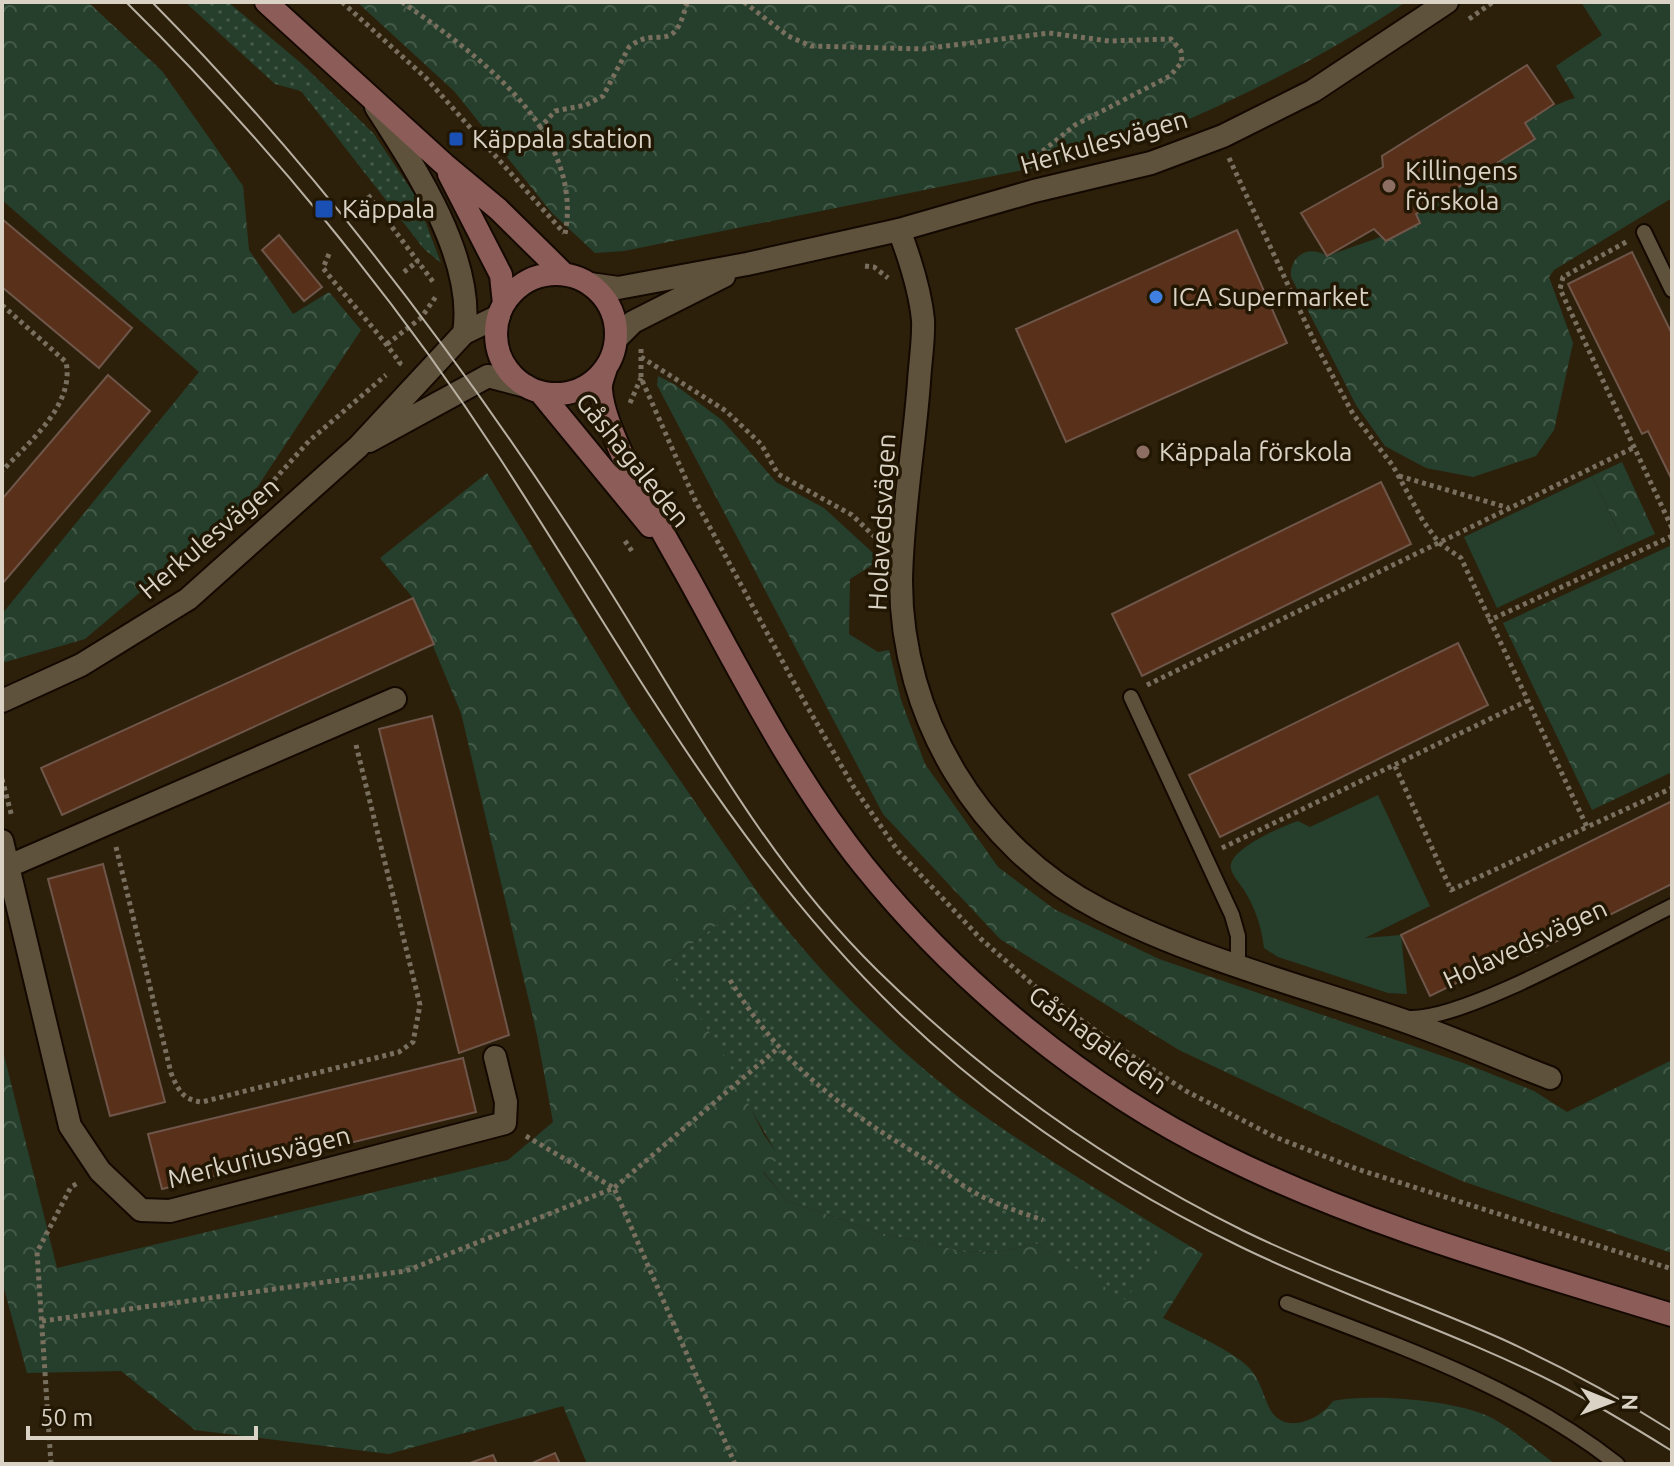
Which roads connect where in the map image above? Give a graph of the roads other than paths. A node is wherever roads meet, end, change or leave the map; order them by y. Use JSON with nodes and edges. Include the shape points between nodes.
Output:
{"nodes":[{"id":1,"x":266,"y":2,"type":"edge"},
{"id":2,"x":1447,"y":2,"type":"edge"},
{"id":3,"x":349,"y":76,"type":"junction"},
{"id":4,"x":445,"y":165,"type":"junction"},
{"id":5,"x":899,"y":230,"type":"junction"},
{"id":6,"x":1644,"y":232,"type":"road end"},
{"id":7,"x":747,"y":264,"type":"junction"},
{"id":8,"x":564,"y":274,"type":"junction"},
{"id":9,"x":590,"y":284,"type":"junction"},
{"id":10,"x":1672,"y":290,"type":"edge"},
{"id":11,"x":502,"y":310,"type":"junction"},
{"id":12,"x":464,"y":333,"type":"junction"},
{"id":13,"x":616,"y":339,"type":"junction"},
{"id":14,"x":606,"y":368,"type":"junction"},
{"id":15,"x":533,"y":389,"type":"junction"},
{"id":16,"x":358,"y":447,"type":"junction"},
{"id":17,"x":681,"y":565,"type":"junction"},
{"id":18,"x":1131,"y":697,"type":"road end"},
{"id":19,"x":395,"y":699,"type":"dead end"},
{"id":20,"x":2,"y":701,"type":"edge"},
{"id":21,"x":2,"y":841,"type":"edge"},
{"id":22,"x":9,"y":866,"type":"junction"},
{"id":23,"x":1672,"y":906,"type":"edge"},
{"id":24,"x":1238,"y":967,"type":"junction"},
{"id":25,"x":1397,"y":1018,"type":"junction"},
{"id":26,"x":495,"y":1057,"type":"dead end"},
{"id":27,"x":1550,"y":1078,"type":"dead end"},
{"id":28,"x":1287,"y":1303,"type":"dead end"},
{"id":29,"x":1672,"y":1315,"type":"edge"},
{"id":30,"x":1617,"y":1464,"type":"edge"}],
"edges":[{"from":1,"to":3,"type":"main road","name":"Gåshagaleden"},
{"from":2,"to":5,"type":"street","name":"Herkulesvägen","via":[[1313,91],[1223,136],[1151,163]]},
{"from":3,"to":4,"type":"main road","name":"Gåshagaleden"},
{"from":3,"to":12,"type":"street","via":[[390,129],[441,224],[465,291]]},
{"from":4,"to":8,"type":"main road","name":"Gåshagaleden"},
{"from":4,"to":11,"type":"main road","name":"Gåshagaleden","via":[[501,275]]},
{"from":5,"to":7,"type":"street","name":"Herkulesvägen"},
{"from":5,"to":24,"type":"street","name":"Holavedsvägen","via":[[916,280],[923,325],[902,608],[909,660],[935,741],[988,818],[1019,852],[1063,887],[1127,922]]},
{"from":6,"to":10,"type":"lane"},
{"from":7,"to":9,"type":"street","name":"Herkulesvägen","via":[[618,288]]},
{"from":7,"to":13,"type":"street","name":"Herkulesvägen","via":[[633,322]]},
{"from":8,"to":9,"type":"main road","name":"Gåshagaleden"},
{"from":8,"to":11,"type":"main road","via":[[534,278],[514,291]]},
{"from":9,"to":13,"type":"main road","via":[[612,311]]},
{"from":11,"to":12,"type":"street","name":"Herkulesvägen"},
{"from":11,"to":15,"type":"main road","name":"Gåshagaleden","via":[[500,356]]},
{"from":12,"to":16,"type":"street","name":"Herkulesvägen"},
{"from":13,"to":14,"type":"main road","name":"Gåshagaleden"},
{"from":14,"to":15,"type":"main road","name":"Gåshagaleden","via":[[575,391]]},
{"from":14,"to":17,"type":"main road","name":"Gåshagaleden","via":[[600,387],[608,424]]},
{"from":15,"to":16,"type":"street","name":"Herkulesvägen","via":[[488,376]]},
{"from":15,"to":17,"type":"main road","name":"Gåshagaleden"},
{"from":16,"to":20,"type":"street","name":"Herkulesvägen","via":[[188,599],[81,665]]},
{"from":17,"to":29,"type":"main road","name":"Gåshagaleden","via":[[803,781],[864,865],[923,932],[1064,1057],[1170,1126],[1288,1185],[1395,1228]]},
{"from":18,"to":24,"type":"lane","via":[[1236,926]]},
{"from":19,"to":22,"type":"street"},
{"from":21,"to":22,"type":"street","name":"Merkuriusvägen"},
{"from":22,"to":26,"type":"street","name":"Merkuriusvägen","via":[[70,1126],[100,1171],[141,1210],[170,1211],[505,1123],[506,1102]]},
{"from":23,"to":25,"type":"lane","name":"Holavedsvägen","via":[[1493,994],[1434,1015]]},
{"from":24,"to":25,"type":"street","name":"Holavedsvägen"},
{"from":25,"to":27,"type":"street","name":"Holavedsvägen"},
{"from":28,"to":30,"type":"lane","via":[[1457,1368],[1537,1409]]}]}
